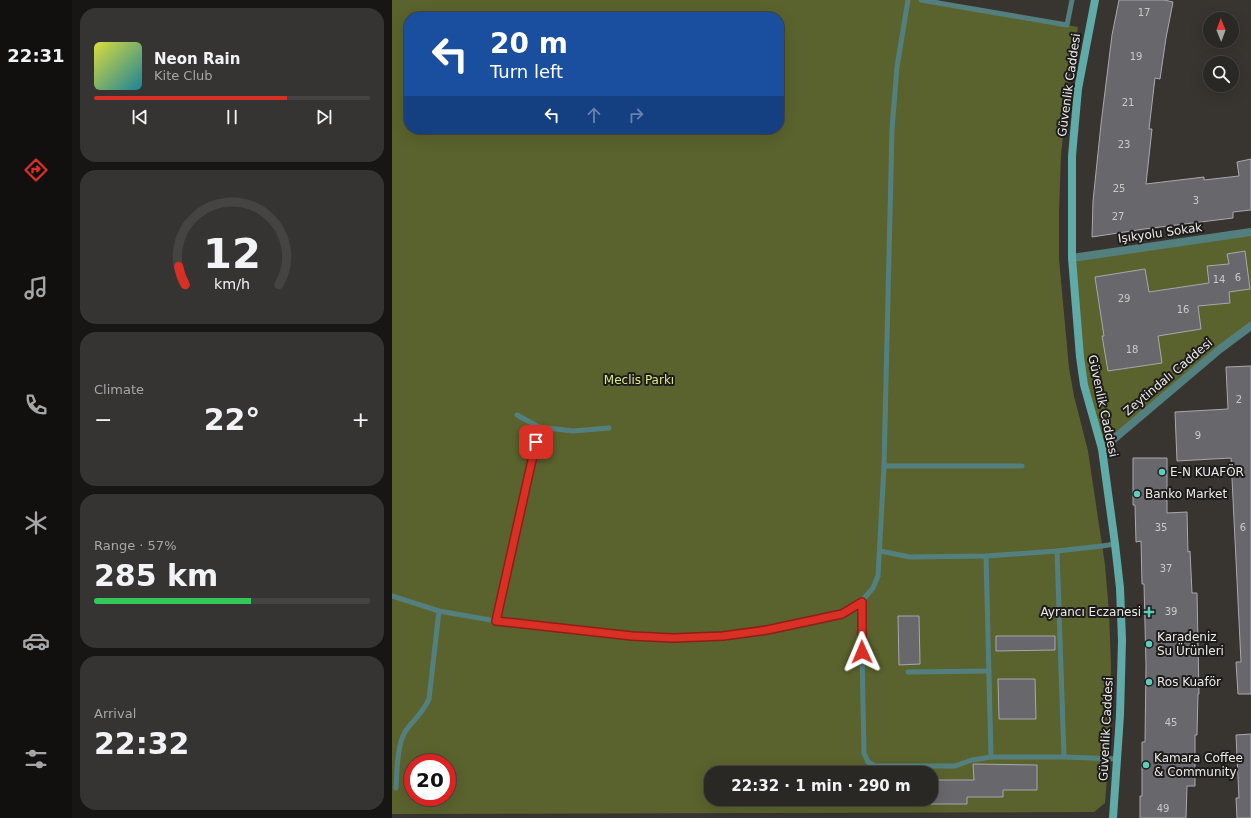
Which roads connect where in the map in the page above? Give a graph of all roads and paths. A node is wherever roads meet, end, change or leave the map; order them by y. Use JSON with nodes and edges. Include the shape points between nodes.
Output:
{"nodes":[{"id":1,"x":908,"y":0,"type":"edge"},
{"id":2,"x":921,"y":0,"type":"edge"},
{"id":3,"x":1072,"y":0,"type":"edge"},
{"id":4,"x":1095,"y":0,"type":"edge"},
{"id":5,"x":1251,"y":232,"type":"edge"},
{"id":6,"x":1072,"y":258,"type":"junction"},
{"id":7,"x":1251,"y":326,"type":"edge"},
{"id":8,"x":517,"y":415,"type":"dead end"},
{"id":9,"x":539,"y":427,"type":"junction"},
{"id":10,"x":609,"y":428,"type":"dead end"},
{"id":11,"x":1102,"y":449,"type":"junction"},
{"id":12,"x":884,"y":466,"type":"junction"},
{"id":13,"x":1022,"y":466,"type":"dead end"},
{"id":14,"x":1115,"y":544,"type":"junction"},
{"id":15,"x":880,"y":551,"type":"junction"},
{"id":16,"x":1057,"y":551,"type":"junction"},
{"id":17,"x":986,"y":556,"type":"junction"},
{"id":18,"x":392,"y":596,"type":"edge"},
{"id":19,"x":862,"y":602,"type":"junction"},
{"id":20,"x":439,"y":611,"type":"junction"},
{"id":21,"x":496,"y":621,"type":"junction"},
{"id":22,"x":989,"y":670,"type":"junction"},
{"id":23,"x":908,"y":672,"type":"dead end"},
{"id":24,"x":992,"y":757,"type":"junction"},
{"id":25,"x":1064,"y":757,"type":"junction"},
{"id":26,"x":1117,"y":759,"type":"junction"},
{"id":27,"x":396,"y":788,"type":"dead end"},
{"id":28,"x":1113,"y":818,"type":"edge"}],
"edges":[{"from":1,"to":12,"type":"lane","via":[[897,67],[892,129]]},
{"from":2,"to":3,"type":"lane","via":[[1067,25]]},
{"from":4,"to":6,"type":"main road","name":"Güvenlik Caddesi","via":[[1078,89],[1074,133]]},
{"from":5,"to":6,"type":"street","name":"Işıkyolu Sokak"},
{"from":6,"to":11,"type":"main road","name":"Güvenlik Caddesi","via":[[1084,385]]},
{"from":7,"to":11,"type":"street","name":"Zeytindalı Caddesi"},
{"from":8,"to":9,"type":"lane"},
{"from":9,"to":10,"type":"lane","via":[[573,431]]},
{"from":9,"to":21,"type":"lane"},
{"from":11,"to":14,"type":"main road","name":"Güvenlik Caddesi"},
{"from":12,"to":13,"type":"lane"},
{"from":12,"to":15,"type":"lane"},
{"from":14,"to":16,"type":"lane"},
{"from":14,"to":26,"type":"main road","name":"Güvenlik Caddesi","via":[[1122,640]]},
{"from":15,"to":17,"type":"lane","via":[[910,558]]},
{"from":15,"to":19,"type":"lane","via":[[878,576],[873,588]]},
{"from":16,"to":17,"type":"lane"},
{"from":16,"to":25,"type":"lane"},
{"from":17,"to":22,"type":"lane"},
{"from":18,"to":20,"type":"lane"},
{"from":19,"to":21,"type":"lane","via":[[842,614],[767,630],[723,636],[632,636]]},
{"from":19,"to":24,"type":"lane","via":[[864,753],[868,762],[875,766],[955,766]]},
{"from":20,"to":21,"type":"lane"},
{"from":20,"to":27,"type":"lane","via":[[429,699],[401,741]]},
{"from":22,"to":23,"type":"lane"},
{"from":22,"to":24,"type":"lane"},
{"from":24,"to":25,"type":"lane"},
{"from":25,"to":26,"type":"lane"},
{"from":26,"to":28,"type":"main road","name":"Güvenlik Caddesi"}]}
